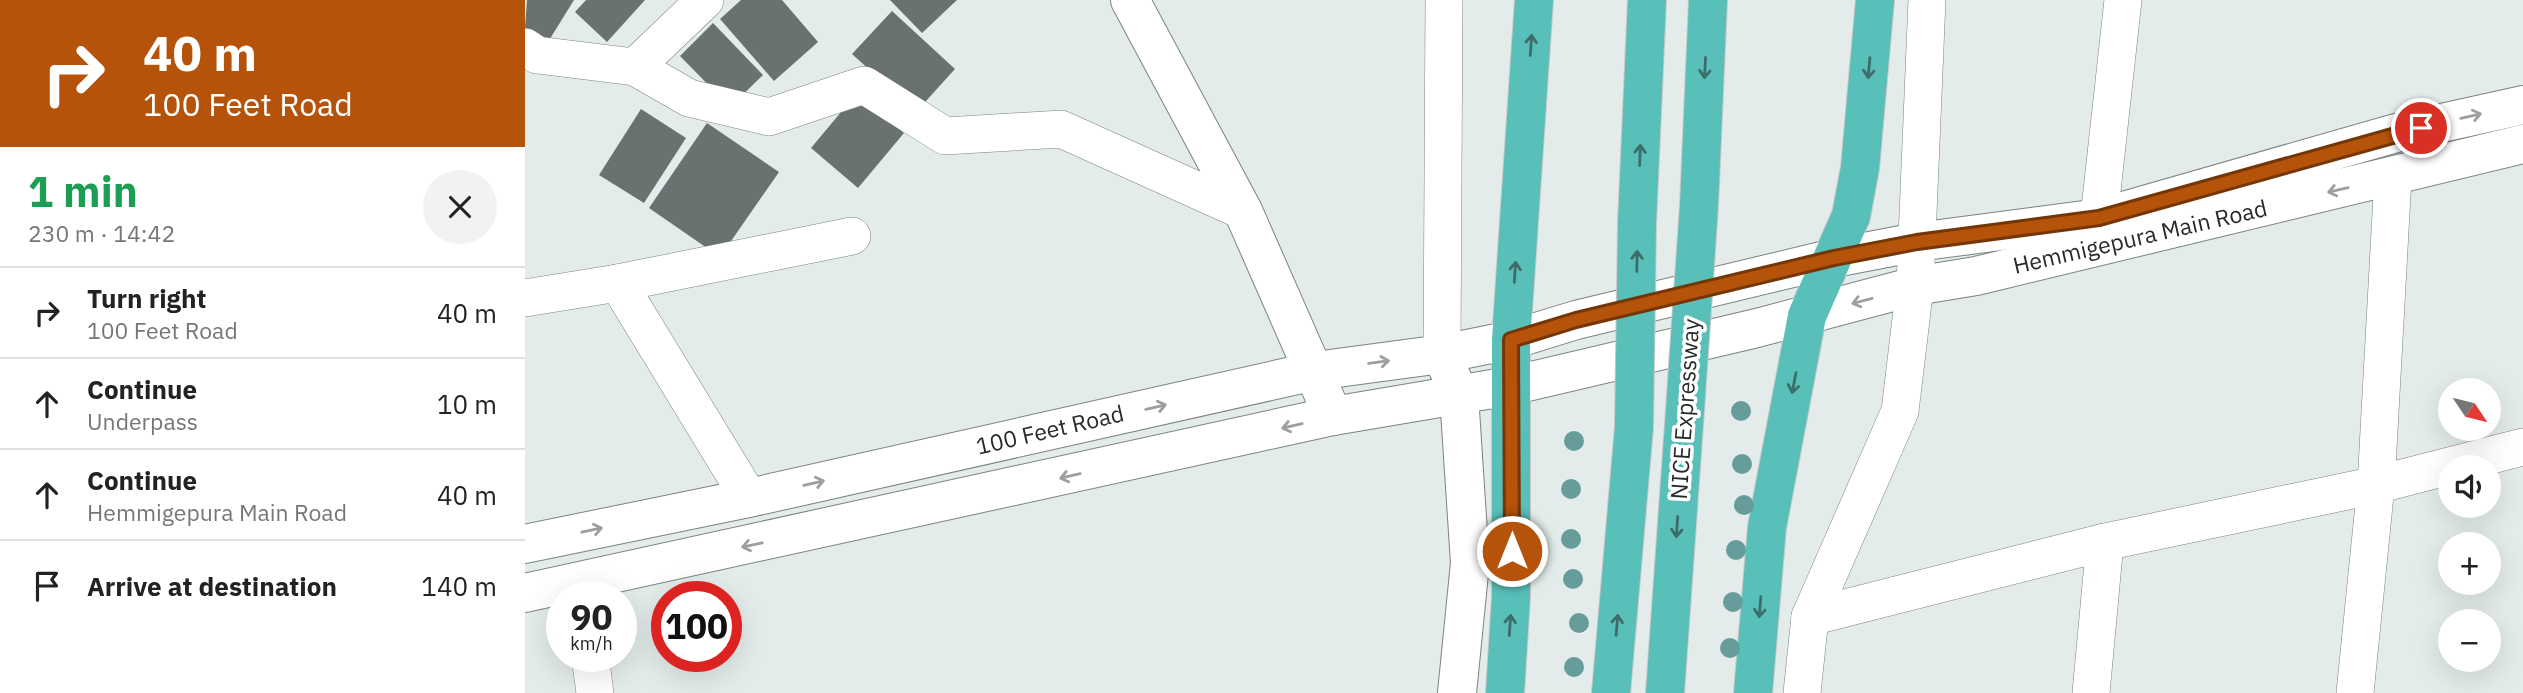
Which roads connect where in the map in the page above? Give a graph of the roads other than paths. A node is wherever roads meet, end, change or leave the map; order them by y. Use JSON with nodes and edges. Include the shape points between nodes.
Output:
{"nodes":[{"id":1,"x":705,"y":0,"type":"edge"},
{"id":2,"x":1130,"y":0,"type":"edge"},
{"id":3,"x":1444,"y":0,"type":"edge"},
{"id":4,"x":1534,"y":0,"type":"edge"},
{"id":5,"x":1647,"y":0,"type":"edge"},
{"id":6,"x":1709,"y":0,"type":"edge"},
{"id":7,"x":1875,"y":0,"type":"edge"},
{"id":8,"x":1927,"y":0,"type":"edge"},
{"id":9,"x":2123,"y":0,"type":"edge"},
{"id":10,"x":525,"y":47,"type":"edge"},
{"id":11,"x":635,"y":67,"type":"junction"},
{"id":12,"x":2523,"y":105,"type":"edge"},
{"id":13,"x":2523,"y":144,"type":"edge"},
{"id":14,"x":2393,"y":177,"type":"junction"},
{"id":15,"x":1243,"y":211,"type":"junction"},
{"id":16,"x":2099,"y":218,"type":"junction"},
{"id":17,"x":852,"y":236,"type":"dead end"},
{"id":18,"x":1917,"y":242,"type":"junction"},
{"id":19,"x":1834,"y":258,"type":"junction"},
{"id":20,"x":618,"y":283,"type":"junction"},
{"id":21,"x":1915,"y":286,"type":"junction"},
{"id":22,"x":525,"y":298,"type":"edge"},
{"id":23,"x":1807,"y":316,"type":"junction"},
{"id":24,"x":1576,"y":320,"type":"joint"},
{"id":25,"x":1511,"y":340,"type":"junction"},
{"id":26,"x":1442,"y":354,"type":"junction"},
{"id":27,"x":1576,"y":370,"type":"joint"},
{"id":28,"x":1315,"y":371,"type":"junction"},
{"id":29,"x":1510,"y":386,"type":"junction"},
{"id":30,"x":1459,"y":395,"type":"junction"},
{"id":31,"x":1333,"y":416,"type":"junction"},
{"id":32,"x":2523,"y":447,"type":"edge"},
{"id":33,"x":2376,"y":485,"type":"junction"},
{"id":34,"x":749,"y":498,"type":"junction"},
{"id":35,"x":2105,"y":542,"type":"junction"},
{"id":36,"x":525,"y":544,"type":"edge"},
{"id":37,"x":616,"y":581,"type":"edge"},
{"id":38,"x":546,"y":592,"type":"edge"},
{"id":39,"x":525,"y":593,"type":"edge"},
{"id":40,"x":1810,"y":617,"type":"junction"},
{"id":41,"x":592,"y":672,"type":"edge"},
{"id":42,"x":595,"y":693,"type":"edge"},
{"id":43,"x":1457,"y":693,"type":"edge"},
{"id":44,"x":1505,"y":693,"type":"edge"},
{"id":45,"x":1611,"y":693,"type":"edge"},
{"id":46,"x":1665,"y":693,"type":"edge"},
{"id":47,"x":1753,"y":693,"type":"edge"},
{"id":48,"x":1802,"y":693,"type":"edge"},
{"id":49,"x":2091,"y":693,"type":"edge"},
{"id":50,"x":2355,"y":693,"type":"edge"}],
"edges":[{"from":1,"to":11,"type":"street"},
{"from":2,"to":15,"type":"main road"},
{"from":3,"to":26,"type":"street"},
{"from":25,"to":4,"type":"highway","one_way":true},
{"from":45,"to":5,"type":"highway","one_way":true,"bridge":true,"via":[[1634,427]]},
{"from":6,"to":46,"type":"highway","name":"NICE Expressway","one_way":true,"bridge":true},
{"from":7,"to":19,"type":"highway","one_way":true,"via":[[1860,168],[1851,216]]},
{"from":8,"to":18,"type":"street"},
{"from":9,"to":16,"type":"street"},
{"from":10,"to":11,"type":"street","via":[[537,55]]},
{"from":11,"to":15,"type":"street","via":[[689,98],[769,117],[865,85],[945,136],[1061,129]]},
{"from":16,"to":12,"type":"main road","name":"Hemmigepura Main Road","one_way":true,"via":[[2396,133]]},
{"from":13,"to":14,"type":"main road","name":"Hemmigepura Main Road"},
{"from":14,"to":21,"type":"main road","name":"Hemmigepura Main Road","one_way":true,"via":[[1976,276]]},
{"from":14,"to":33,"type":"street"},
{"from":15,"to":28,"type":"main road"},
{"from":16,"to":18,"type":"main road","name":"Hemmigepura Main Road"},
{"from":17,"to":20,"type":"street"},
{"from":18,"to":19,"type":"main road","name":"Hemmigepura Main Road"},
{"from":18,"to":21,"type":"street"},
{"from":19,"to":23,"type":"highway"},
{"from":19,"to":24,"type":"main road","name":"Hemmigepura Main Road"},
{"from":20,"to":22,"type":"street"},
{"from":20,"to":34,"type":"street"},
{"from":21,"to":23,"type":"main road","name":"Hemmigepura Main Road","one_way":true},
{"from":21,"to":40,"type":"street","via":[[1900,411]]},
{"from":23,"to":27,"type":"main road","name":"Hemmigepura Main Road"},
{"from":23,"to":47,"type":"highway","one_way":true,"via":[[1767,527]]},
{"from":24,"to":25,"type":"main road","name":"100 Feet Road"},
{"from":25,"to":26,"type":"main road","name":"100 Feet Road"},
{"from":25,"to":29,"type":"highway"},
{"from":28,"to":26,"type":"main road","name":"100 Feet Road","one_way":true},
{"from":26,"to":30,"type":"main road"},
{"from":27,"to":29,"type":"main road","name":"100 Feet Road"},
{"from":28,"to":31,"type":"main road"},
{"from":34,"to":28,"type":"main road","name":"100 Feet Road","one_way":true},
{"from":29,"to":30,"type":"main road","name":"100 Feet Road"},
{"from":44,"to":29,"type":"highway","one_way":true,"via":[[1511,597]]},
{"from":30,"to":31,"type":"main road","name":"100 Feet Road"},
{"from":30,"to":43,"type":"main road","via":[[1470,563]]},
{"from":31,"to":37,"type":"main road","name":"100 Feet Road","one_way":true},
{"from":32,"to":33,"type":"street"},
{"from":33,"to":35,"type":"street"},
{"from":33,"to":50,"type":"street"},
{"from":36,"to":34,"type":"main road","name":"100 Feet Road","one_way":true},
{"from":35,"to":40,"type":"street"},
{"from":35,"to":49,"type":"street"},
{"from":38,"to":39,"type":"main road","name":"100 Feet Road"},
{"from":40,"to":48,"type":"street"},
{"from":41,"to":42,"type":"street"}]}
